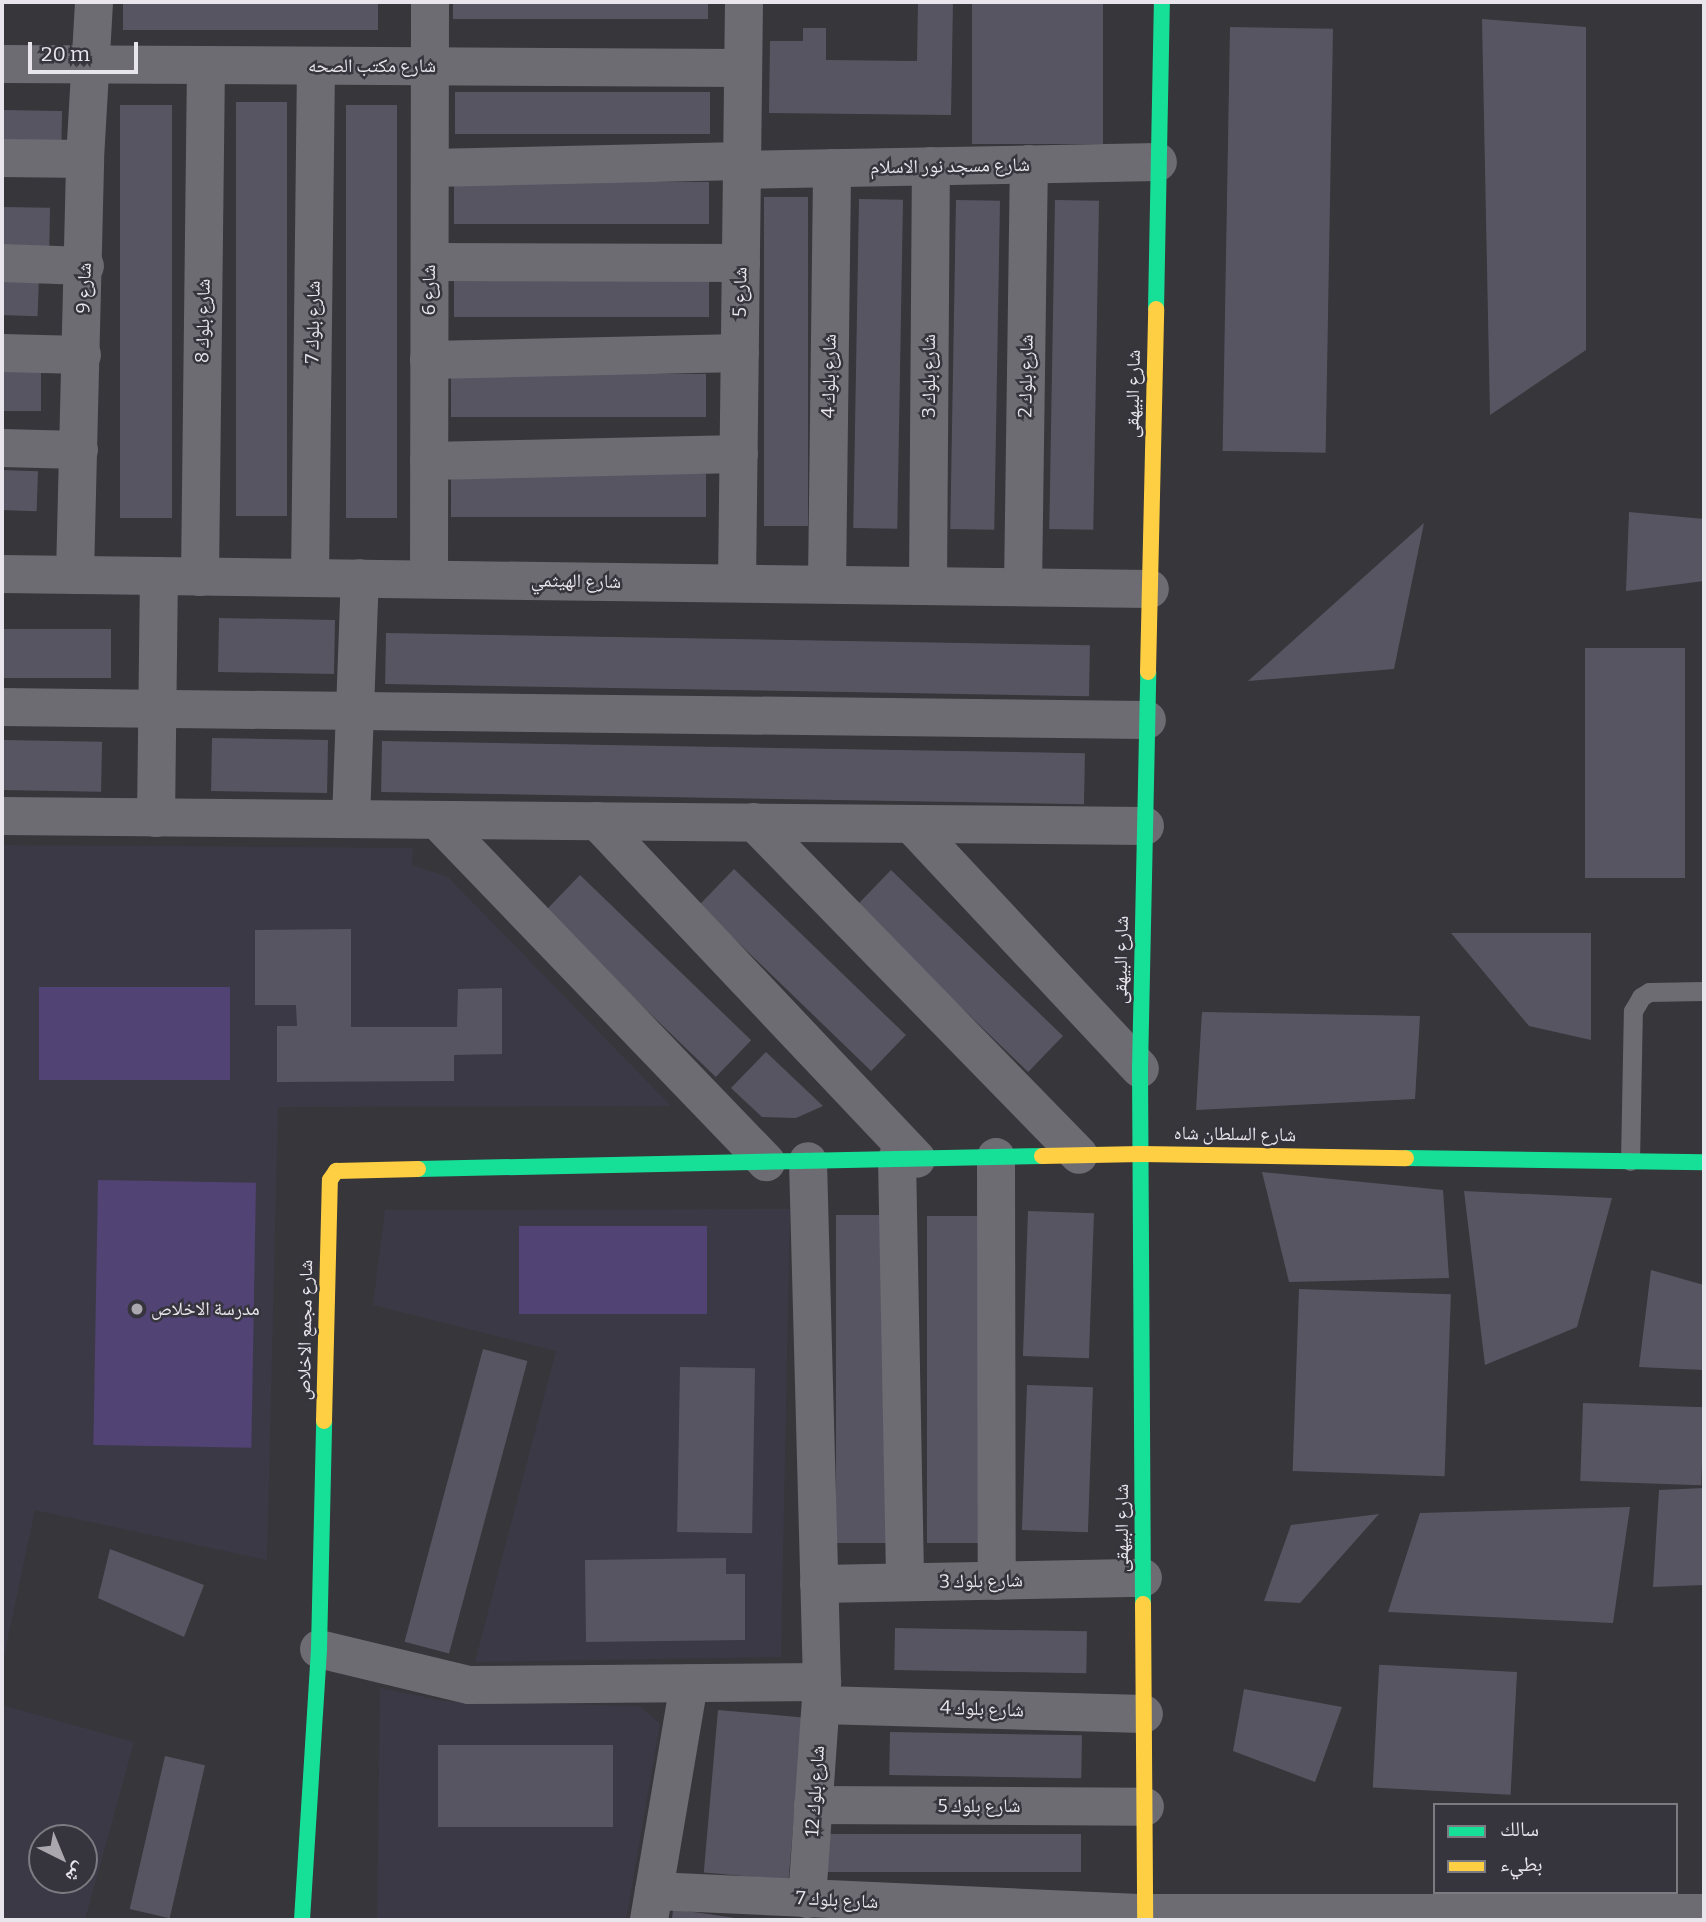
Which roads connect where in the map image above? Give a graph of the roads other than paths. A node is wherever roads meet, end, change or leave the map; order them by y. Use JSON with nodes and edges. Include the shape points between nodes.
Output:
{"nodes":[{"id":1,"x":94,"y":2,"type":"edge"},
{"id":2,"x":430,"y":2,"type":"edge"},
{"id":3,"x":744,"y":2,"type":"edge"},
{"id":4,"x":1161,"y":2,"type":"edge"},
{"id":5,"x":2,"y":64,"type":"edge"},
{"id":6,"x":92,"y":65,"type":"junction"},
{"id":7,"x":206,"y":66,"type":"junction"},
{"id":8,"x":316,"y":66,"type":"junction"},
{"id":9,"x":430,"y":66,"type":"junction"},
{"id":10,"x":743,"y":68,"type":"junction"},
{"id":11,"x":2,"y":158,"type":"edge"},
{"id":12,"x":85,"y":159,"type":"junction"},
{"id":13,"x":1158,"y":162,"type":"junction"},
{"id":14,"x":1030,"y":164,"type":"junction"},
{"id":15,"x":742,"y":165,"type":"junction"},
{"id":16,"x":931,"y":166,"type":"junction"},
{"id":17,"x":430,"y":168,"type":"junction"},
{"id":18,"x":832,"y":168,"type":"junction"},
{"id":19,"x":430,"y":262,"type":"junction"},
{"id":20,"x":2,"y":263,"type":"edge"},
{"id":21,"x":741,"y":263,"type":"junction"},
{"id":22,"x":85,"y":266,"type":"junction"},
{"id":23,"x":2,"y":353,"type":"edge"},
{"id":24,"x":740,"y":353,"type":"junction"},
{"id":25,"x":82,"y":355,"type":"junction"},
{"id":26,"x":429,"y":360,"type":"junction"},
{"id":27,"x":2,"y":448,"type":"edge"},
{"id":28,"x":79,"y":450,"type":"junction"},
{"id":29,"x":739,"y":454,"type":"junction"},
{"id":30,"x":429,"y":461,"type":"junction"},
{"id":31,"x":2,"y":574,"type":"edge"},
{"id":32,"x":75,"y":575,"type":"junction"},
{"id":33,"x":159,"y":576,"type":"junction"},
{"id":34,"x":200,"y":577,"type":"junction"},
{"id":35,"x":310,"y":578,"type":"junction"},
{"id":36,"x":360,"y":578,"type":"junction"},
{"id":37,"x":429,"y":579,"type":"junction"},
{"id":38,"x":737,"y":583,"type":"junction"},
{"id":39,"x":827,"y":584,"type":"junction"},
{"id":40,"x":928,"y":586,"type":"junction"},
{"id":41,"x":1023,"y":587,"type":"junction"},
{"id":42,"x":1150,"y":589,"type":"junction"},
{"id":43,"x":2,"y":707,"type":"edge"},
{"id":44,"x":157,"y":710,"type":"junction"},
{"id":45,"x":355,"y":711,"type":"junction"},
{"id":46,"x":1147,"y":720,"type":"junction"},
{"id":47,"x":2,"y":816,"type":"edge"},
{"id":48,"x":156,"y":818,"type":"junction"},
{"id":49,"x":351,"y":819,"type":"junction"},
{"id":50,"x":437,"y":820,"type":"junction"},
{"id":51,"x":597,"y":821,"type":"junction"},
{"id":52,"x":754,"y":822,"type":"junction"},
{"id":53,"x":911,"y":824,"type":"junction"},
{"id":54,"x":1145,"y":826,"type":"junction"},
{"id":55,"x":1704,"y":991,"type":"edge"},
{"id":56,"x":1140,"y":1069,"type":"junction"},
{"id":57,"x":1141,"y":1154,"type":"junction"},
{"id":58,"x":1079,"y":1155,"type":"junction"},
{"id":59,"x":996,"y":1157,"type":"junction"},
{"id":60,"x":907,"y":1159,"type":"junction"},
{"id":61,"x":808,"y":1161,"type":"junction"},
{"id":62,"x":1630,"y":1161,"type":"junction"},
{"id":63,"x":766,"y":1162,"type":"junction"},
{"id":64,"x":1704,"y":1162,"type":"edge"},
{"id":65,"x":1143,"y":1578,"type":"junction"},
{"id":66,"x":997,"y":1581,"type":"junction"},
{"id":67,"x":905,"y":1582,"type":"junction"},
{"id":68,"x":819,"y":1584,"type":"junction"},
{"id":69,"x":319,"y":1649,"type":"junction"},
{"id":70,"x":689,"y":1683,"type":"junction"},
{"id":71,"x":821,"y":1693,"type":"junction"},
{"id":72,"x":1144,"y":1714,"type":"junction"},
{"id":73,"x":813,"y":1805,"type":"junction"},
{"id":74,"x":1145,"y":1807,"type":"junction"},
{"id":75,"x":807,"y":1899,"type":"junction"},
{"id":76,"x":652,"y":1906,"type":"edge"},
{"id":77,"x":1704,"y":1913,"type":"edge"},
{"id":78,"x":1145,"y":1917,"type":"edge"},
{"id":79,"x":302,"y":1920,"type":"edge"}],
"edges":[{"from":1,"to":6,"type":"street","name":"شارع 9"},
{"from":2,"to":9,"type":"street","name":"شارع 6"},
{"from":3,"to":10,"type":"street","name":"شارع 5"},
{"from":4,"to":13,"type":"street","name":"شارع البيهقى"},
{"from":5,"to":6,"type":"street","name":"شارع مكتب الصحه"},
{"from":6,"to":7,"type":"street","name":"شارع مكتب الصحه"},
{"from":6,"to":12,"type":"street","name":"شارع 9"},
{"from":7,"to":8,"type":"street","name":"شارع مكتب الصحه"},
{"from":7,"to":34,"type":"street","name":"شارع بلوك 8"},
{"from":8,"to":9,"type":"street","name":"شارع مكتب الصحه"},
{"from":8,"to":35,"type":"street","name":"شارع بلوك 7"},
{"from":9,"to":10,"type":"street","name":"شارع مكتب الصحه"},
{"from":9,"to":17,"type":"street","name":"شارع 6"},
{"from":10,"to":15,"type":"street","name":"شارع 5"},
{"from":11,"to":12,"type":"street"},
{"from":12,"to":22,"type":"street","name":"شارع 9"},
{"from":13,"to":14,"type":"street","name":"شارع مسجد نور الاسلام"},
{"from":13,"to":42,"type":"street","name":"شارع البيهقى"},
{"from":14,"to":16,"type":"street","name":"شارع مسجد نور الاسلام"},
{"from":14,"to":41,"type":"street","name":"شارع بلوك 2"},
{"from":15,"to":17,"type":"street","name":"شارع مسجد نور الاسلام"},
{"from":15,"to":18,"type":"street","name":"شارع مسجد نور الاسلام"},
{"from":15,"to":21,"type":"street","name":"شارع 5"},
{"from":16,"to":18,"type":"street","name":"شارع مسجد نور الاسلام"},
{"from":16,"to":40,"type":"street","name":"شارع بلوك 3"},
{"from":17,"to":19,"type":"street","name":"شارع 6"},
{"from":18,"to":39,"type":"street","name":"شارع بلوك 4"},
{"from":19,"to":21,"type":"street"},
{"from":19,"to":26,"type":"street","name":"شارع 6"},
{"from":20,"to":22,"type":"street"},
{"from":21,"to":24,"type":"street","name":"شارع 5"},
{"from":22,"to":25,"type":"street","name":"شارع 9"},
{"from":23,"to":25,"type":"street"},
{"from":24,"to":26,"type":"street"},
{"from":24,"to":29,"type":"street","name":"شارع 5"},
{"from":25,"to":28,"type":"street","name":"شارع 9"},
{"from":26,"to":30,"type":"street","name":"شارع 6"},
{"from":27,"to":28,"type":"street"},
{"from":28,"to":32,"type":"street","name":"شارع 9"},
{"from":29,"to":30,"type":"street"},
{"from":29,"to":38,"type":"street","name":"شارع 5"},
{"from":30,"to":37,"type":"street","name":"شارع 6"},
{"from":31,"to":32,"type":"street","name":"شارع الهيثمي"},
{"from":32,"to":33,"type":"street","name":"شارع الهيثمي"},
{"from":33,"to":34,"type":"street","name":"شارع الهيثمي"},
{"from":33,"to":44,"type":"street"},
{"from":34,"to":35,"type":"street","name":"شارع الهيثمي"},
{"from":35,"to":36,"type":"street","name":"شارع الهيثمي"},
{"from":36,"to":37,"type":"street","name":"شارع الهيثمي"},
{"from":36,"to":45,"type":"street"},
{"from":37,"to":38,"type":"street","name":"شارع الهيثمي"},
{"from":38,"to":39,"type":"street","name":"شارع الهيثمي"},
{"from":39,"to":40,"type":"street","name":"شارع الهيثمي"},
{"from":40,"to":41,"type":"street","name":"شارع الهيثمي"},
{"from":41,"to":42,"type":"street","name":"شارع الهيثمي"},
{"from":42,"to":46,"type":"street","name":"شارع البيهقى"},
{"from":43,"to":44,"type":"street"},
{"from":44,"to":45,"type":"street"},
{"from":44,"to":48,"type":"street"},
{"from":45,"to":46,"type":"street"},
{"from":45,"to":49,"type":"street"},
{"from":46,"to":54,"type":"street","name":"شارع البيهقى"},
{"from":47,"to":48,"type":"street"},
{"from":48,"to":49,"type":"street"},
{"from":49,"to":50,"type":"street"},
{"from":50,"to":51,"type":"street"},
{"from":50,"to":63,"type":"street"},
{"from":51,"to":52,"type":"street"},
{"from":51,"to":60,"type":"street"},
{"from":52,"to":53,"type":"street"},
{"from":52,"to":58,"type":"street"},
{"from":53,"to":54,"type":"street"},
{"from":53,"to":56,"type":"street"},
{"from":54,"to":56,"type":"street","name":"شارع البيهقى"},
{"from":55,"to":62,"type":"lane","via":[[1650,992],[1633,1011]]},
{"from":56,"to":57,"type":"street","name":"شارع البيهقى"},
{"from":57,"to":58,"type":"street","name":"شارع السلطان شاه"},
{"from":57,"to":62,"type":"street","name":"شارع السلطان شاه"},
{"from":57,"to":65,"type":"street","name":"شارع البيهقى"},
{"from":58,"to":59,"type":"street","name":"شارع السلطان شاه"},
{"from":59,"to":60,"type":"street","name":"شارع السلطان شاه"},
{"from":59,"to":66,"type":"street"},
{"from":60,"to":61,"type":"street","name":"شارع السلطان شاه"},
{"from":60,"to":67,"type":"street"},
{"from":61,"to":63,"type":"street","name":"شارع السلطان شاه"},
{"from":61,"to":68,"type":"street","name":"شارع بلوك 12"},
{"from":62,"to":64,"type":"street","name":"شارع السلطان شاه"},
{"from":63,"to":69,"type":"street","name":"شارع مجمع الاخلاص","via":[[336,1171],[330,1180]]},
{"from":65,"to":66,"type":"street","name":"شارع بلوك 3"},
{"from":65,"to":72,"type":"street","name":"شارع البيهقى"},
{"from":66,"to":67,"type":"street","name":"شارع بلوك 3"},
{"from":67,"to":68,"type":"street","name":"شارع بلوك 3"},
{"from":68,"to":71,"type":"street","name":"شارع بلوك 12"},
{"from":69,"to":70,"type":"street","name":"شارع بلوك 4","via":[[470,1685]]},
{"from":69,"to":79,"type":"street","name":"شارع مجمع الاخلاص"},
{"from":70,"to":71,"type":"street","name":"شارع بلوك 4"},
{"from":70,"to":76,"type":"street"},
{"from":71,"to":72,"type":"street","name":"شارع بلوك 4"},
{"from":71,"to":73,"type":"street","name":"شارع بلوك 12"},
{"from":72,"to":74,"type":"street","name":"شارع البيهقى"},
{"from":73,"to":74,"type":"street","name":"شارع بلوك 5"},
{"from":73,"to":75,"type":"street","name":"شارع بلوك 12"},
{"from":74,"to":78,"type":"street","name":"شارع البيهقى"},
{"from":75,"to":76,"type":"street","name":"شارع بلوك 7"},
{"from":75,"to":78,"type":"street","name":"شارع بلوك 7"},
{"from":77,"to":78,"type":"street","name":"شارع بلوك 7"}]}
